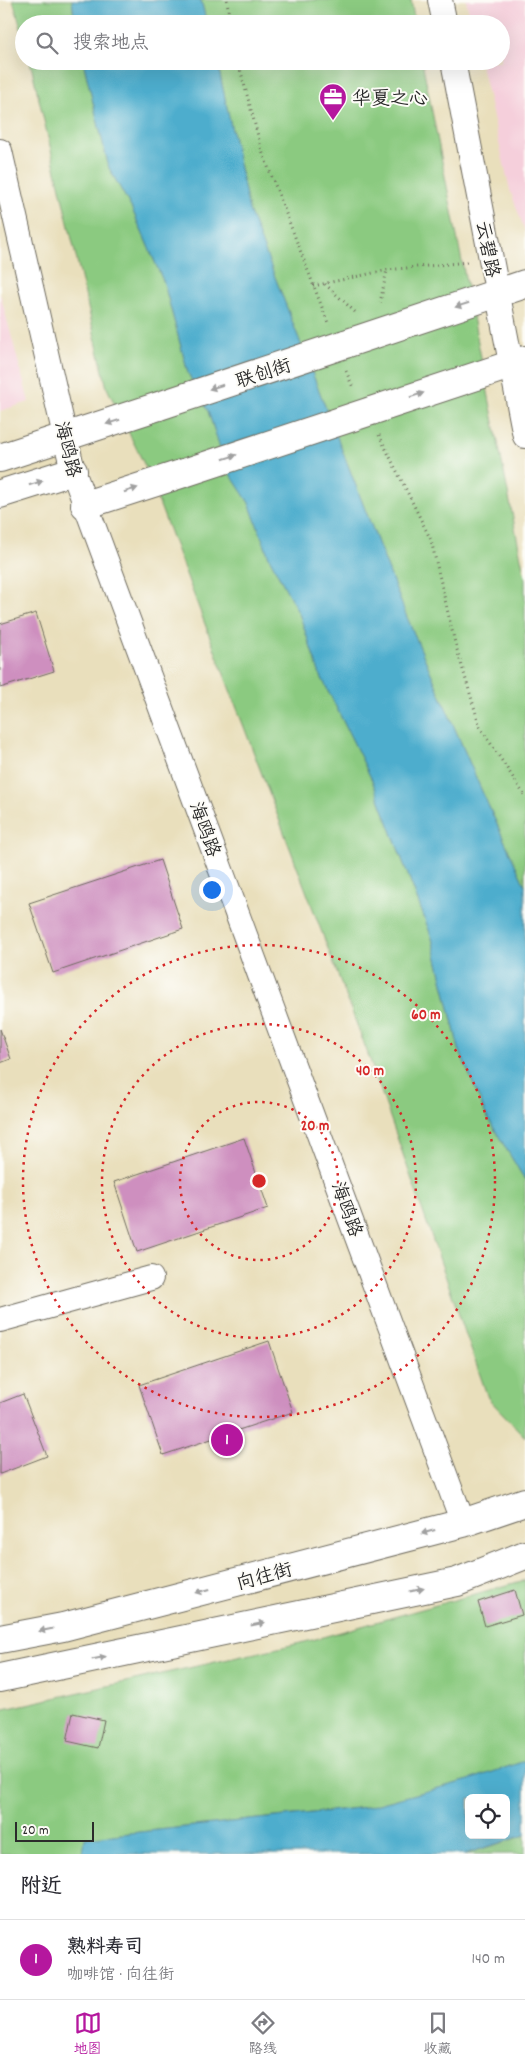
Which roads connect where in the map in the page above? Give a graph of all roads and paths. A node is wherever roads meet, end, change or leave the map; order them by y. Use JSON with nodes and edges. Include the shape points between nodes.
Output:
{"nodes":[{"id":1,"x":227,"y":0,"type":"edge"},
{"id":2,"x":440,"y":0,"type":"edge"},
{"id":3,"x":229,"y":15,"type":"edge"},
{"id":4,"x":443,"y":15,"type":"edge"},
{"id":5,"x":454,"y":70,"type":"edge"},
{"id":6,"x":0,"y":151,"type":"edge"},
{"id":7,"x":491,"y":259,"type":"junction"},
{"id":8,"x":387,"y":270,"type":"junction"},
{"id":9,"x":325,"y":283,"type":"junction"},
{"id":10,"x":525,"y":284,"type":"edge"},
{"id":11,"x":313,"y":286,"type":"dead end"},
{"id":12,"x":498,"y":293,"type":"junction"},
{"id":13,"x":379,"y":307,"type":"dead end"},
{"id":14,"x":357,"y":314,"type":"dead end"},
{"id":15,"x":518,"y":362,"type":"edge"},
{"id":16,"x":525,"y":436,"type":"edge"},
{"id":17,"x":65,"y":437,"type":"junction"},
{"id":18,"x":0,"y":458,"type":"edge"},
{"id":19,"x":73,"y":471,"type":"junction"},
{"id":20,"x":0,"y":494,"type":"edge"},
{"id":21,"x":85,"y":505,"type":"junction"},
{"id":22,"x":151,"y":1278,"type":"dead end"},
{"id":23,"x":0,"y":1320,"type":"edge"},
{"id":24,"x":525,"y":1502,"type":"edge"},
{"id":25,"x":464,"y":1523,"type":"junction"},
{"id":26,"x":525,"y":1555,"type":"edge"},
{"id":27,"x":0,"y":1639,"type":"edge"},
{"id":28,"x":0,"y":1678,"type":"edge"}],
"edges":[{"from":1,"to":3,"type":"path"},
{"from":2,"to":4,"type":"street"},
{"from":5,"to":7,"type":"street","name":"云碧路"},
{"from":6,"to":17,"type":"street","name":"海鸥路"},
{"from":7,"to":8,"type":"path"},
{"from":7,"to":12,"type":"street","name":"云碧路"},
{"from":8,"to":9,"type":"path"},
{"from":8,"to":13,"type":"path"},
{"from":9,"to":11,"type":"path"},
{"from":9,"to":14,"type":"path"},
{"from":10,"to":12,"type":"street","name":"联创街"},
{"from":12,"to":15,"type":"street","name":"云碧路"},
{"from":12,"to":17,"type":"street","name":"联创街","one_way":true,"bridge":true},
{"from":15,"to":16,"type":"street","name":"云碧路"},
{"from":21,"to":15,"type":"street","one_way":true,"bridge":true},
{"from":17,"to":18,"type":"street","name":"联创街"},
{"from":17,"to":19,"type":"street","name":"海鸥路"},
{"from":20,"to":19,"type":"street","one_way":true},
{"from":19,"to":21,"type":"street","name":"海鸥路"},
{"from":21,"to":25,"type":"street","name":"海鸥路"},
{"from":22,"to":23,"type":"street"},
{"from":24,"to":25,"type":"street","name":"向往街"},
{"from":25,"to":27,"type":"street","name":"向往街","one_way":true,"via":[[63,1627]]},
{"from":28,"to":26,"type":"street","one_way":true,"via":[[457,1582]]}]}
